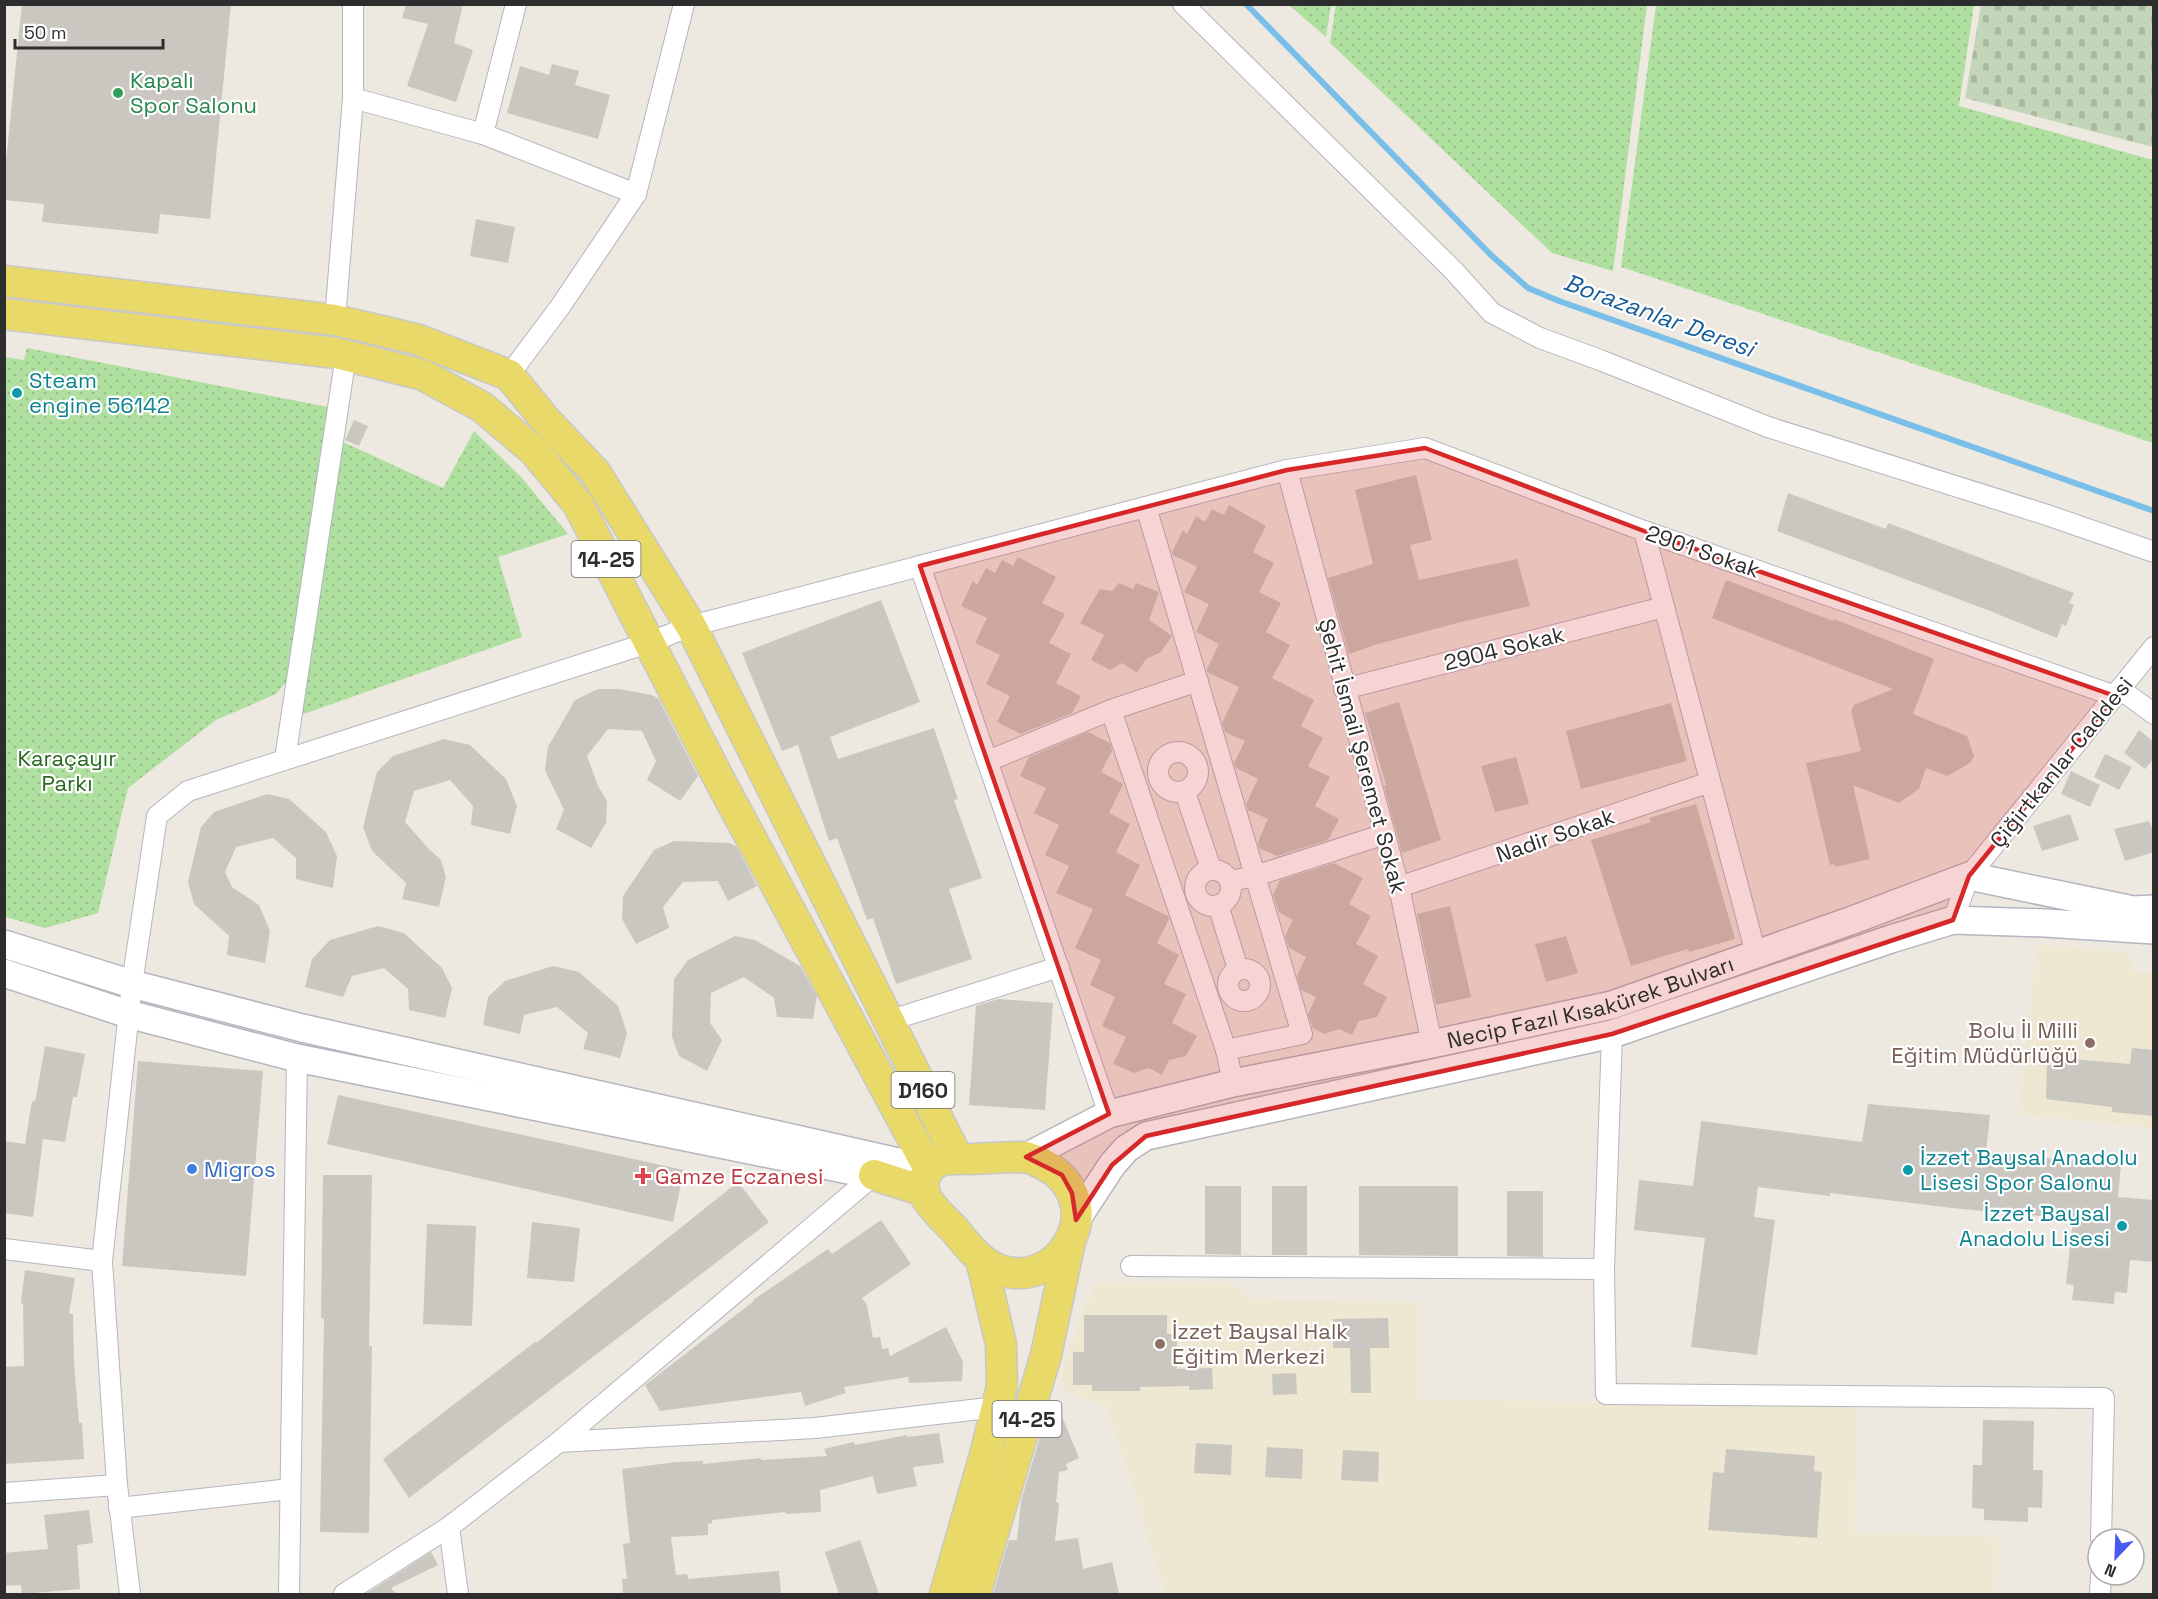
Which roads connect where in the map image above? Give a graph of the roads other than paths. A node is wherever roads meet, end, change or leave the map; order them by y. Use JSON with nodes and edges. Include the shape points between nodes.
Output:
{"nodes":[{"id":1,"x":353,"y":4,"type":"edge"},
{"id":2,"x":516,"y":4,"type":"edge"},
{"id":3,"x":684,"y":4,"type":"edge"},
{"id":4,"x":1183,"y":4,"type":"edge"},
{"id":5,"x":353,"y":98,"type":"junction"},
{"id":6,"x":483,"y":134,"type":"junction"},
{"id":7,"x":636,"y":194,"type":"junction"},
{"id":8,"x":4,"y":281,"type":"edge"},
{"id":9,"x":4,"y":314,"type":"edge"},
{"id":10,"x":334,"y":320,"type":"junction"},
{"id":11,"x":346,"y":355,"type":"junction"},
{"id":12,"x":509,"y":375,"type":"junction"},
{"id":13,"x":1287,"y":470,"type":"junction"},
{"id":14,"x":1146,"y":507,"type":"junction"},
{"id":15,"x":1644,"y":531,"type":"junction"},
{"id":16,"x":2154,"y":552,"type":"edge"},
{"id":17,"x":920,"y":566,"type":"junction"},
{"id":18,"x":1664,"y":607,"type":"junction"},
{"id":19,"x":692,"y":626,"type":"junction"},
{"id":20,"x":648,"y":643,"type":"junction"},
{"id":21,"x":2154,"y":647,"type":"edge"},
{"id":22,"x":1198,"y":681,"type":"junction"},
{"id":23,"x":1344,"y":688,"type":"junction"},
{"id":24,"x":2118,"y":692,"type":"junction"},
{"id":25,"x":1111,"y":710,"type":"junction"},
{"id":26,"x":2154,"y":714,"type":"edge"},
{"id":27,"x":285,"y":759,"type":"junction"},
{"id":28,"x":988,"y":761,"type":"junction"},
{"id":29,"x":1198,"y":770,"type":"junction"},
{"id":30,"x":1224,"y":770,"type":"junction"},
{"id":31,"x":1159,"y":779,"type":"junction"},
{"id":32,"x":1710,"y":782,"type":"junction"},
{"id":33,"x":1138,"y":790,"type":"junction"},
{"id":34,"x":1185,"y":792,"type":"junction"},
{"id":35,"x":1384,"y":834,"type":"junction"},
{"id":36,"x":1211,"y":869,"type":"junction"},
{"id":37,"x":1255,"y":876,"type":"junction"},
{"id":38,"x":1969,"y":876,"type":"junction"},
{"id":39,"x":1230,"y":881,"type":"junction"},
{"id":40,"x":1399,"y":887,"type":"junction"},
{"id":41,"x":1195,"y":891,"type":"junction"},
{"id":42,"x":1174,"y":897,"type":"junction"},
{"id":43,"x":1218,"y":905,"type":"junction"},
{"id":44,"x":2154,"y":909,"type":"edge"},
{"id":45,"x":1953,"y":921,"type":"junction"},
{"id":46,"x":2154,"y":930,"type":"edge"},
{"id":47,"x":4,"y":944,"type":"edge"},
{"id":48,"x":1756,"y":954,"type":"junction"},
{"id":49,"x":1059,"y":967,"type":"junction"},
{"id":50,"x":1238,"y":969,"type":"junction"},
{"id":51,"x":1283,"y":970,"type":"junction"},
{"id":52,"x":4,"y":973,"type":"edge"},
{"id":53,"x":1259,"y":980,"type":"junction"},
{"id":54,"x":132,"y":984,"type":"junction"},
{"id":55,"x":1227,"y":987,"type":"junction"},
{"id":56,"x":1206,"y":991,"type":"junction"},
{"id":57,"x":128,"y":1014,"type":"junction"},
{"id":58,"x":888,"y":1021,"type":"junction"},
{"id":59,"x":1612,"y":1034,"type":"junction"},
{"id":60,"x":1432,"y":1044,"type":"junction"},
{"id":61,"x":1227,"y":1050,"type":"junction"},
{"id":62,"x":297,"y":1058,"type":"junction"},
{"id":63,"x":1233,"y":1083,"type":"junction"},
{"id":64,"x":1109,"y":1113,"type":"junction"},
{"id":65,"x":1026,"y":1157,"type":"junction"},
{"id":66,"x":958,"y":1159,"type":"junction"},
{"id":67,"x":874,"y":1175,"type":"junction"},
{"id":68,"x":926,"y":1180,"type":"junction"},
{"id":69,"x":1073,"y":1230,"type":"junction"},
{"id":70,"x":4,"y":1249,"type":"edge"},
{"id":71,"x":981,"y":1258,"type":"junction"},
{"id":72,"x":102,"y":1261,"type":"junction"},
{"id":73,"x":1131,"y":1266,"type":"dead end"},
{"id":74,"x":1604,"y":1269,"type":"junction"},
{"id":75,"x":997,"y":1407,"type":"junction"},
{"id":76,"x":559,"y":1442,"type":"junction"},
{"id":77,"x":117,"y":1485,"type":"junction"},
{"id":78,"x":290,"y":1489,"type":"junction"},
{"id":79,"x":4,"y":1493,"type":"edge"},
{"id":80,"x":119,"y":1508,"type":"junction"},
{"id":81,"x":449,"y":1527,"type":"junction"},
{"id":82,"x":2101,"y":1527,"type":"edge"},
{"id":83,"x":130,"y":1594,"type":"edge"},
{"id":84,"x":289,"y":1594,"type":"edge"},
{"id":85,"x":344,"y":1594,"type":"edge"},
{"id":86,"x":458,"y":1594,"type":"edge"},
{"id":87,"x":945,"y":1594,"type":"edge"},
{"id":88,"x":975,"y":1594,"type":"edge"}],
"edges":[{"from":1,"to":5,"type":"street"},
{"from":2,"to":6,"type":"street"},
{"from":3,"to":7,"type":"street"},
{"from":4,"to":16,"type":"street","via":[[1492,313],[1540,339],[1768,427],[2047,514]]},
{"from":5,"to":6,"type":"street"},
{"from":5,"to":10,"type":"street"},
{"from":6,"to":7,"type":"street"},
{"from":7,"to":12,"type":"street"},
{"from":8,"to":10,"type":"main road","number":"14-25"},
{"from":9,"to":11,"type":"main road","number":"14-25"},
{"from":10,"to":12,"type":"main road","number":"14-25","via":[[416,339]]},
{"from":11,"to":20,"type":"main road","number":"14-25","via":[[423,375],[482,407],[534,451],[578,504]]},
{"from":11,"to":27,"type":"street"},
{"from":12,"to":19,"type":"main road","number":"14-25","via":[[595,472]]},
{"from":13,"to":14,"type":"street","name":"2901 Sokak"},
{"from":13,"to":15,"type":"street","name":"2901 Sokak","via":[[1425,448]]},
{"from":13,"to":23,"type":"street","name":"Şehit İsmail Şeremet Sokak"},
{"from":14,"to":17,"type":"street","name":"2901 Sokak"},
{"from":14,"to":22,"type":"street"},
{"from":15,"to":18,"type":"street"},
{"from":15,"to":24,"type":"street","name":"2901 Sokak"},
{"from":17,"to":19,"type":"street","name":"2901 Sokak"},
{"from":17,"to":28,"type":"street"},
{"from":18,"to":23,"type":"street","name":"2904 Sokak"},
{"from":18,"to":32,"type":"street"},
{"from":19,"to":20,"type":"street","name":"2901 Sokak"},
{"from":19,"to":58,"type":"main road","number":"14-25"},
{"from":20,"to":27,"type":"street","name":"2901 Sokak"},
{"from":20,"to":68,"type":"main road","number":"14-25"},
{"from":21,"to":24,"type":"street","name":"Çiğirtkanlar Caddesi"},
{"from":22,"to":25,"type":"street"},
{"from":22,"to":30,"type":"street"},
{"from":23,"to":35,"type":"street","name":"Şehit İsmail Şeremet Sokak"},
{"from":24,"to":26,"type":"street","name":"2901 Sokak"},
{"from":24,"to":38,"type":"street","name":"Çiğirtkanlar Caddesi"},
{"from":25,"to":28,"type":"street"},
{"from":25,"to":33,"type":"street"},
{"from":27,"to":54,"type":"street","name":"2901 Sokak","via":[[188,791],[157,816]]},
{"from":28,"to":49,"type":"street"},
{"from":29,"to":30,"type":"street"},
{"from":29,"to":31,"type":"street","via":[[1186,754],[1172,752],[1161,760]]},
{"from":29,"to":34,"type":"street","via":[[1195,784]]},
{"from":30,"to":37,"type":"street"},
{"from":31,"to":33,"type":"street"},
{"from":31,"to":34,"type":"street","via":[[1172,792]]},
{"from":32,"to":40,"type":"street","name":"Nadir Sokak"},
{"from":32,"to":48,"type":"street"},
{"from":33,"to":42,"type":"street"},
{"from":34,"to":36,"type":"street"},
{"from":35,"to":37,"type":"street"},
{"from":35,"to":40,"type":"street","name":"Şehit İsmail Şeremet Sokak"},
{"from":36,"to":39,"type":"street","via":[[1223,872]]},
{"from":36,"to":41,"type":"street","via":[[1197,879]]},
{"from":37,"to":39,"type":"street"},
{"from":37,"to":51,"type":"street"},
{"from":38,"to":44,"type":"main road","via":[[2133,910]]},
{"from":38,"to":45,"type":"street","name":"Çiğirtkanlar Caddesi"},
{"from":38,"to":48,"type":"main road","name":"Necip Fazıl Kısakürek Bulvarı"},
{"from":39,"to":43,"type":"street","via":[[1231,893]]},
{"from":40,"to":60,"type":"street","name":"Şehit İsmail Şeremet Sokak"},
{"from":41,"to":42,"type":"street"},
{"from":41,"to":43,"type":"street","via":[[1206,905]]},
{"from":42,"to":56,"type":"street"},
{"from":43,"to":50,"type":"street"},
{"from":45,"to":46,"type":"main road","name":"Necip Fazıl Kısakürek Bulvarı","via":[[2045,922]]},
{"from":45,"to":59,"type":"main road","name":"Necip Fazıl Kısakürek Bulvarı"},
{"from":47,"to":54,"type":"main road"},
{"from":48,"to":60,"type":"main road","name":"Necip Fazıl Kısakürek Bulvarı","via":[[1612,1005]]},
{"from":49,"to":58,"type":"street"},
{"from":49,"to":64,"type":"street"},
{"from":50,"to":53,"type":"street","via":[[1248,969]]},
{"from":50,"to":55,"type":"street","via":[[1230,976]]},
{"from":51,"to":53,"type":"street"},
{"from":51,"to":61,"type":"street","via":[[1302,1034]]},
{"from":52,"to":57,"type":"main road"},
{"from":53,"to":55,"type":"street","via":[[1257,995],[1248,1001],[1232,997]]},
{"from":54,"to":57,"type":"street","name":"2901 Sokak"},
{"from":54,"to":68,"type":"main road"},
{"from":55,"to":56,"type":"street"},
{"from":56,"to":61,"type":"street"},
{"from":57,"to":62,"type":"main road"},
{"from":57,"to":72,"type":"street","name":"2901 Sokak"},
{"from":58,"to":66,"type":"main road","number":"D160"},
{"from":59,"to":69,"type":"main road","name":"Necip Fazıl Kısakürek Bulvarı","via":[[1146,1136],[1126,1149],[1112,1165]]},
{"from":59,"to":74,"type":"street"},
{"from":60,"to":63,"type":"main road","name":"Necip Fazıl Kısakürek Bulvarı"},
{"from":61,"to":63,"type":"street"},
{"from":62,"to":67,"type":"main road"},
{"from":62,"to":78,"type":"street"},
{"from":63,"to":64,"type":"main road","name":"Necip Fazıl Kısakürek Bulvarı"},
{"from":64,"to":65,"type":"main road","name":"Necip Fazıl Kısakürek Bulvarı"},
{"from":65,"to":66,"type":"main road","number":"14-25"},
{"from":65,"to":69,"type":"main road","number":"14-25","via":[[1045,1163],[1062,1175],[1077,1212]]},
{"from":66,"to":68,"type":"main road","number":"14-25","via":[[937,1162]]},
{"from":67,"to":68,"type":"main road"},
{"from":67,"to":76,"type":"street"},
{"from":68,"to":71,"type":"main road","number":"14-25","via":[[927,1199]]},
{"from":69,"to":71,"type":"main road","number":"14-25","via":[[1066,1248],[1037,1270],[1002,1270]]},
{"from":69,"to":88,"type":"main road","number":"14-25","via":[[1046,1355]]},
{"from":70,"to":72,"type":"street"},
{"from":71,"to":75,"type":"main road","number":"14-25","via":[[1001,1344],[1002,1386]]},
{"from":72,"to":77,"type":"street","name":"2901 Sokak"},
{"from":73,"to":74,"type":"street"},
{"from":74,"to":82,"type":"street","via":[[1606,1394],[2104,1398]]},
{"from":75,"to":76,"type":"street","via":[[815,1428]]},
{"from":75,"to":87,"type":"main road","number":"14-25"},
{"from":76,"to":81,"type":"street"},
{"from":77,"to":79,"type":"street"},
{"from":77,"to":80,"type":"street","name":"2901 Sokak"},
{"from":78,"to":80,"type":"street"},
{"from":78,"to":84,"type":"street"},
{"from":80,"to":83,"type":"street","name":"2901 Sokak"},
{"from":81,"to":85,"type":"street"},
{"from":81,"to":86,"type":"street"}]}
